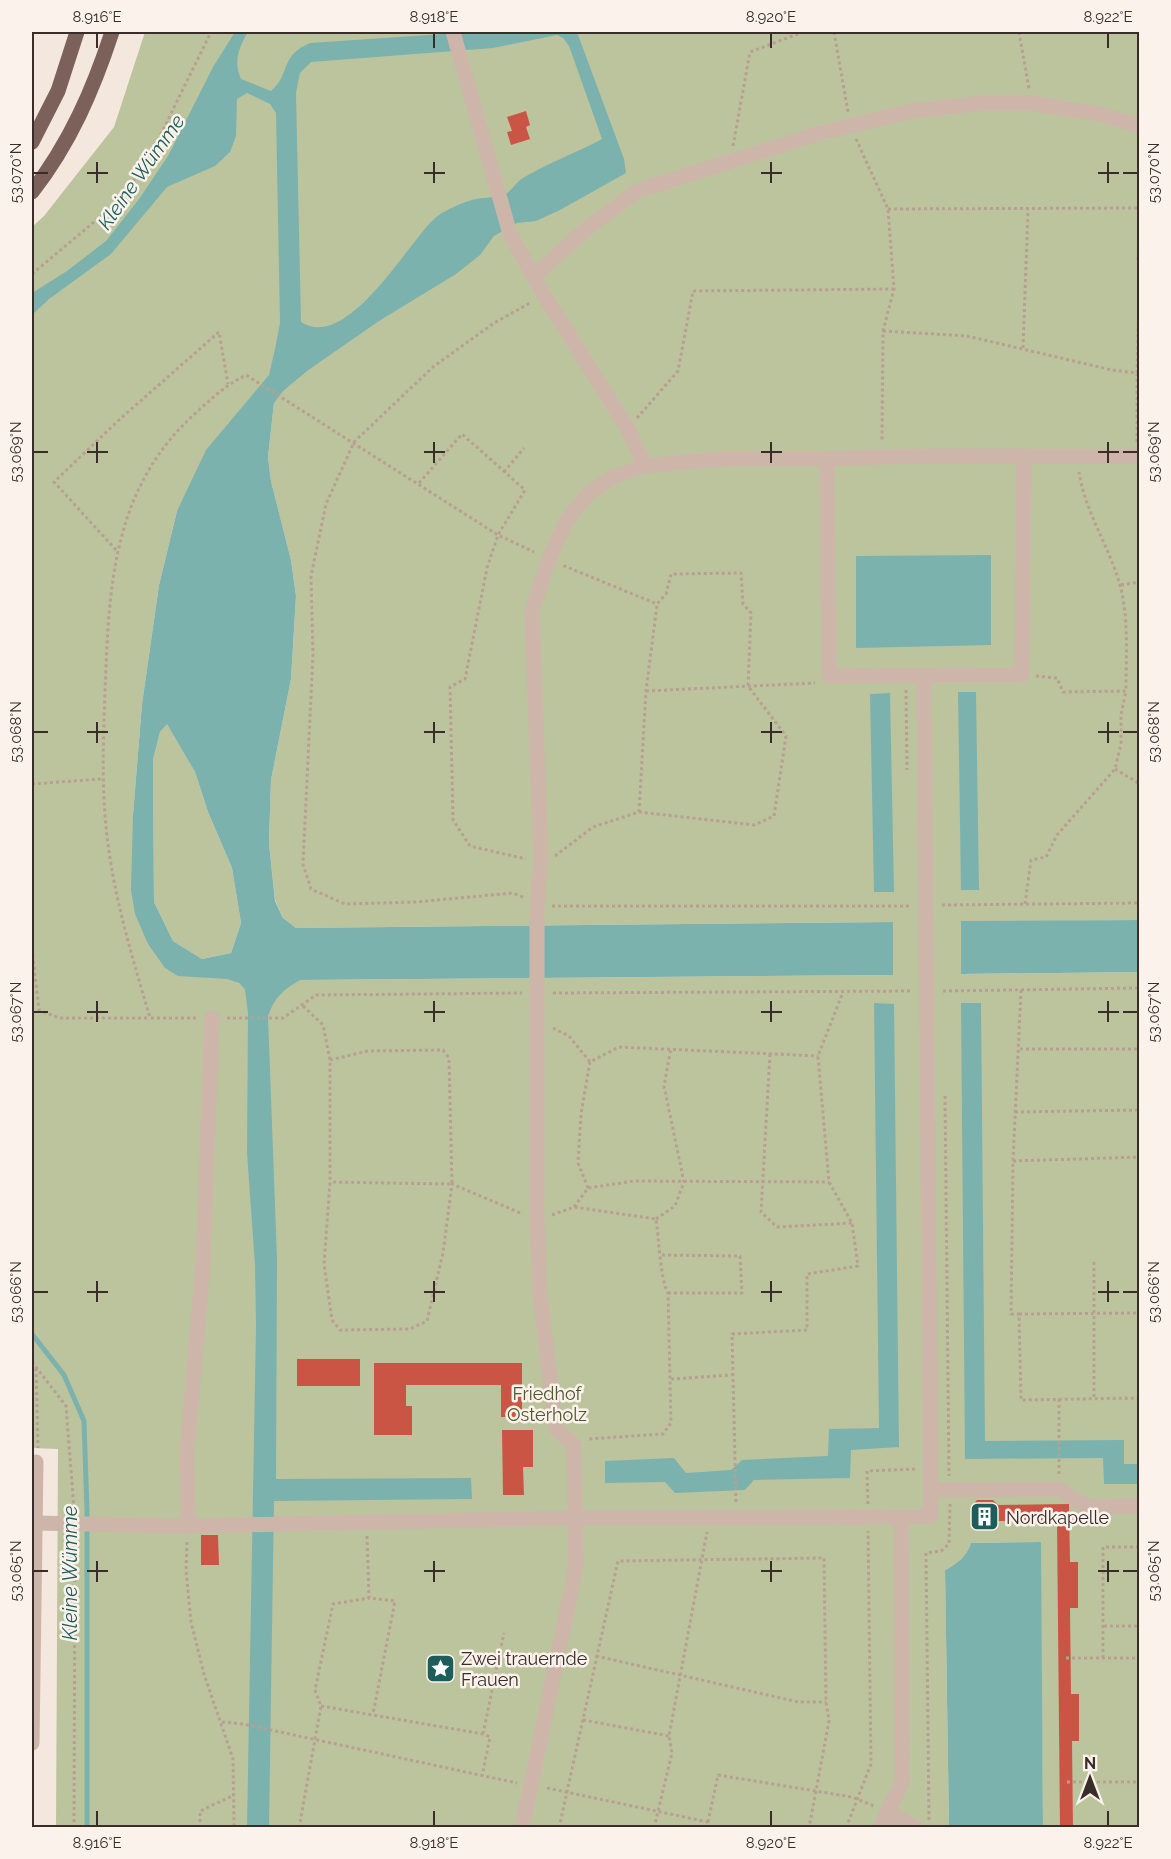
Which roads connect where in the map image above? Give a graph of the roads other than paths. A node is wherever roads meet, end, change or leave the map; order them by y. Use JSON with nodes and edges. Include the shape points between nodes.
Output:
{"nodes":[{"id":1,"x":77,"y":32,"type":"edge"},
{"id":2,"x":112,"y":32,"type":"edge"},
{"id":3,"x":453,"y":32,"type":"edge"},
{"id":4,"x":1140,"y":126,"type":"edge"},
{"id":5,"x":32,"y":142,"type":"edge"},
{"id":6,"x":32,"y":192,"type":"edge"},
{"id":7,"x":534,"y":277,"type":"junction"},
{"id":8,"x":1138,"y":456,"type":"edge"},
{"id":9,"x":1024,"y":458,"type":"junction"},
{"id":10,"x":827,"y":459,"type":"junction"},
{"id":11,"x":645,"y":465,"type":"junction"},
{"id":12,"x":924,"y":676,"type":"junction"},
{"id":13,"x":212,"y":1018,"type":"road end"},
{"id":14,"x":36,"y":1462,"type":"road end"},
{"id":15,"x":932,"y":1490,"type":"junction"},
{"id":16,"x":1140,"y":1506,"type":"edge"},
{"id":17,"x":901,"y":1517,"type":"junction"},
{"id":18,"x":576,"y":1518,"type":"junction"},
{"id":19,"x":35,"y":1523,"type":"junction"},
{"id":20,"x":188,"y":1526,"type":"junction"},
{"id":21,"x":32,"y":1743,"type":"edge"},
{"id":22,"x":887,"y":1812,"type":"junction"},
{"id":23,"x":522,"y":1827,"type":"edge"},
{"id":24,"x":880,"y":1827,"type":"edge"},
{"id":25,"x":916,"y":1827,"type":"edge"}],
"edges":[{"from":1,"to":5,"type":"main road","via":[[58,91]]},
{"from":2,"to":6,"type":"main road","via":[[88,102]]},
{"from":3,"to":7,"type":"lane","via":[[510,234]]},
{"from":4,"to":7,"type":"lane","via":[[1100,114],[1030,103],[983,103],[912,111],[850,126],[731,159],[636,191],[581,232]]},
{"from":7,"to":11,"type":"lane","via":[[628,429]]},
{"from":8,"to":9,"type":"lane"},
{"from":9,"to":10,"type":"lane"},
{"from":9,"to":12,"type":"lane","via":[[1022,675]]},
{"from":10,"to":11,"type":"lane","via":[[721,459]]},
{"from":10,"to":12,"type":"lane","via":[[829,676]]},
{"from":11,"to":18,"type":"lane","via":[[615,476],[588,494],[567,520],[532,611],[541,862],[536,990],[540,1293],[556,1429],[574,1445]]},
{"from":12,"to":15,"type":"lane"},
{"from":13,"to":20,"type":"lane","via":[[203,1264],[187,1452]]},
{"from":14,"to":19,"type":"lane"},
{"from":15,"to":16,"type":"lane","via":[[1059,1489],[1082,1504],[1095,1507]]},
{"from":15,"to":17,"type":"lane","via":[[931,1516]]},
{"from":17,"to":18,"type":"lane"},
{"from":17,"to":22,"type":"lane","via":[[902,1782]]},
{"from":18,"to":20,"type":"lane"},
{"from":18,"to":23,"type":"lane","via":[[576,1567]]},
{"from":19,"to":20,"type":"lane"},
{"from":19,"to":21,"type":"lane"},
{"from":22,"to":24,"type":"lane"},
{"from":22,"to":25,"type":"lane"}]}
